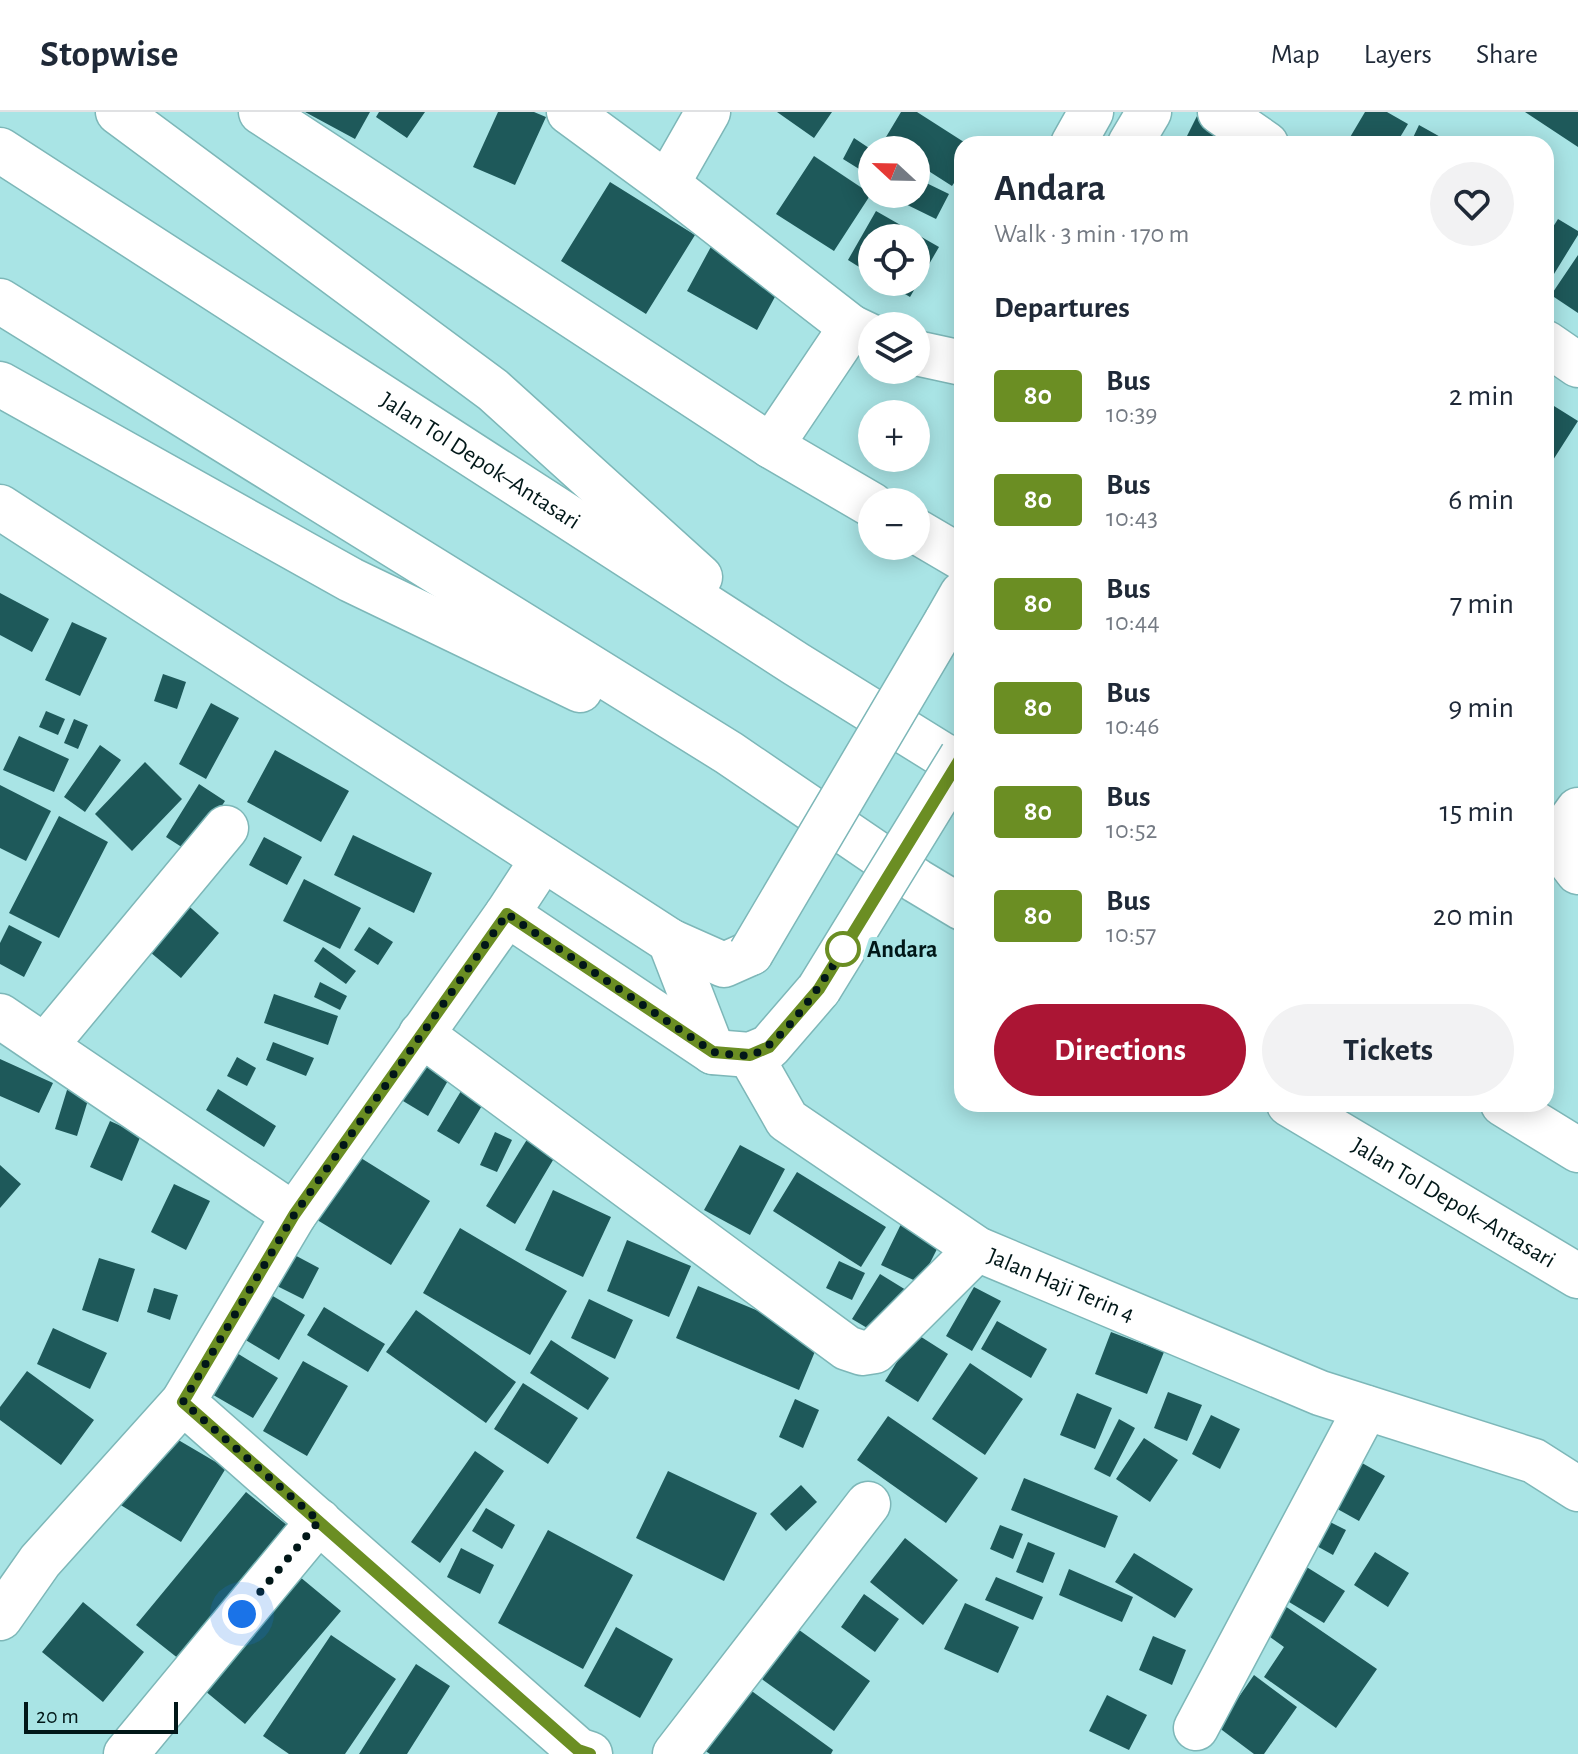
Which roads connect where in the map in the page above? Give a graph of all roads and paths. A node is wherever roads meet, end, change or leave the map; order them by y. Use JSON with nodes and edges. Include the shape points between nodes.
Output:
{"nodes":[{"id":1,"x":118,"y":112,"type":"edge"},
{"id":2,"x":569,"y":112,"type":"edge"},
{"id":3,"x":708,"y":112,"type":"edge"},
{"id":4,"x":1091,"y":112,"type":"edge"},
{"id":5,"x":1149,"y":112,"type":"edge"},
{"id":6,"x":1220,"y":112,"type":"edge"},
{"id":7,"x":280,"y":118,"type":"edge"},
{"id":8,"x":1078,"y":136,"type":"edge"},
{"id":9,"x":1135,"y":136,"type":"edge"},
{"id":10,"x":1254,"y":136,"type":"edge"},
{"id":11,"x":0,"y":150,"type":"edge"},
{"id":12,"x":667,"y":184,"type":"junction"},
{"id":13,"x":0,"y":301,"type":"edge"},
{"id":14,"x":858,"y":329,"type":"edge"},
{"id":15,"x":858,"y":337,"type":"edge"},
{"id":16,"x":1554,"y":348,"type":"edge"},
{"id":17,"x":1578,"y":365,"type":"edge"},
{"id":18,"x":0,"y":384,"type":"edge"},
{"id":19,"x":771,"y":446,"type":"junction"},
{"id":20,"x":858,"y":497,"type":"edge"},
{"id":21,"x":2,"y":514,"type":"edge"},
{"id":22,"x":930,"y":539,"type":"edge"},
{"id":23,"x":954,"y":553,"type":"edge"},
{"id":24,"x":954,"y":608,"type":"edge"},
{"id":25,"x":796,"y":664,"type":"junction"},
{"id":26,"x":729,"y":753,"type":"junction"},
{"id":27,"x":954,"y":762,"type":"edge"},
{"id":28,"x":954,"y":769,"type":"edge"},
{"id":29,"x":226,"y":828,"type":"dead end"},
{"id":30,"x":543,"y":859,"type":"junction"},
{"id":31,"x":954,"y":903,"type":"edge"},
{"id":32,"x":507,"y":914,"type":"junction"},
{"id":33,"x":670,"y":941,"type":"junction"},
{"id":34,"x":0,"y":1016,"type":"edge"},
{"id":35,"x":421,"y":1034,"type":"junction"},
{"id":36,"x":45,"y":1046,"type":"junction"},
{"id":37,"x":731,"y":1053,"type":"junction"},
{"id":38,"x":1302,"y":1112,"type":"edge"},
{"id":39,"x":1516,"y":1112,"type":"edge"},
{"id":40,"x":1578,"y":1150,"type":"edge"},
{"id":41,"x":294,"y":1215,"type":"junction"},
{"id":42,"x":977,"y":1249,"type":"junction"},
{"id":43,"x":1578,"y":1276,"type":"edge"},
{"id":44,"x":183,"y":1402,"type":"junction"},
{"id":45,"x":1366,"y":1408,"type":"junction"},
{"id":46,"x":1578,"y":1489,"type":"edge"},
{"id":47,"x":868,"y":1504,"type":"dead end"},
{"id":48,"x":319,"y":1521,"type":"junction"},
{"id":49,"x":0,"y":1618,"type":"edge"},
{"id":50,"x":1196,"y":1728,"type":"dead end"},
{"id":51,"x":126,"y":1754,"type":"edge"},
{"id":52,"x":590,"y":1754,"type":"edge"},
{"id":53,"x":675,"y":1754,"type":"edge"}],
"edges":[{"from":1,"to":25,"type":"main road","via":[[493,390]]},
{"from":2,"to":12,"type":"main road"},
{"from":3,"to":12,"type":"main road"},
{"from":4,"to":8,"type":"main road"},
{"from":5,"to":9,"type":"main road"},
{"from":6,"to":10,"type":"main road"},
{"from":7,"to":19,"type":"main road"},
{"from":11,"to":25,"type":"main road","name":"Jalan Tol Depok–Antasari"},
{"from":12,"to":14,"type":"main road"},
{"from":13,"to":26,"type":"main road"},
{"from":15,"to":19,"type":"main road"},
{"from":16,"to":17,"type":"main road"},
{"from":18,"to":26,"type":"main road","via":[[351,580],[699,747]]},
{"from":19,"to":20,"type":"main road"},
{"from":21,"to":30,"type":"main road"},
{"from":22,"to":23,"type":"main road"},
{"from":24,"to":33,"type":"main road","bridge":true,"via":[[751,953],[724,965]]},
{"from":25,"to":27,"type":"main road","name":"Jalan Tol Depok–Antasari"},
{"from":26,"to":31,"type":"main road"},
{"from":28,"to":37,"type":"main road","bridge":true,"via":[[819,989],[769,1047]]},
{"from":29,"to":36,"type":"main road"},
{"from":30,"to":32,"type":"main road"},
{"from":30,"to":33,"type":"main road"},
{"from":32,"to":35,"type":"main road"},
{"from":32,"to":37,"type":"main road"},
{"from":33,"to":37,"type":"main road"},
{"from":34,"to":36,"type":"main road"},
{"from":35,"to":41,"type":"main road"},
{"from":35,"to":42,"type":"main road","name":"Jalan Haji Terin 4","via":[[847,1348],[875,1351]]},
{"from":36,"to":41,"type":"main road"},
{"from":37,"to":42,"type":"main road","via":[[787,1120]]},
{"from":38,"to":43,"type":"main road","name":"Jalan Tol Depok–Antasari"},
{"from":39,"to":40,"type":"main road"},
{"from":41,"to":44,"type":"main road"},
{"from":42,"to":45,"type":"main road","name":"Jalan Haji Terin 4"},
{"from":44,"to":48,"type":"main road"},
{"from":44,"to":49,"type":"main road","via":[[40,1561]]},
{"from":45,"to":46,"type":"main road","name":"Jalan Haji Terin 4","via":[[1534,1461]]},
{"from":45,"to":50,"type":"main road"},
{"from":47,"to":53,"type":"main road"},
{"from":48,"to":51,"type":"main road"},
{"from":48,"to":52,"type":"main road","via":[[578,1750]]}]}
